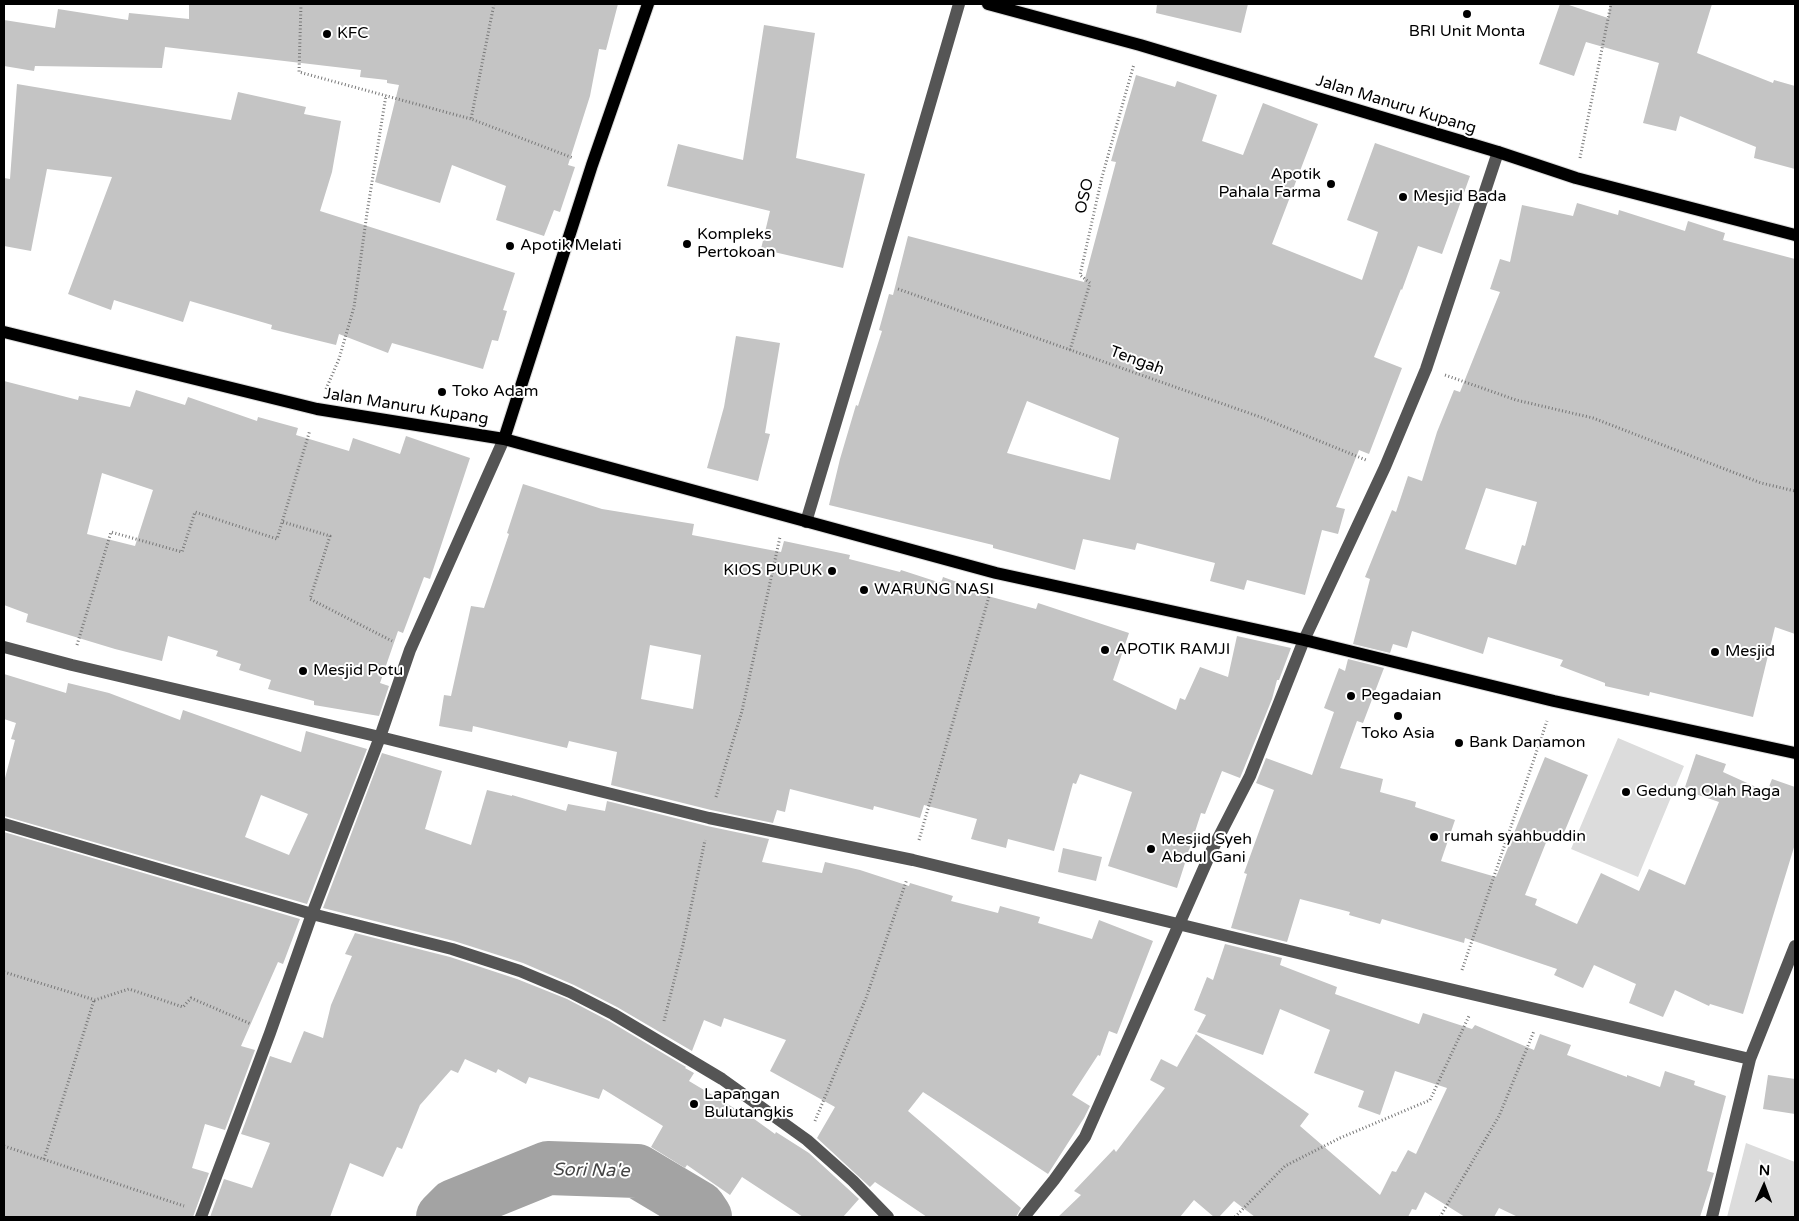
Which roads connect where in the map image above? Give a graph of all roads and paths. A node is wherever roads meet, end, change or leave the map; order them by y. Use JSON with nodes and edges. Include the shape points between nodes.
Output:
{"nodes":[{"id":1,"x":301,"y":4,"type":"edge"},
{"id":2,"x":494,"y":4,"type":"edge"},
{"id":3,"x":648,"y":4,"type":"edge"},
{"id":4,"x":959,"y":4,"type":"edge"},
{"id":5,"x":988,"y":4,"type":"edge"},
{"id":6,"x":1611,"y":4,"type":"edge"},
{"id":7,"x":1140,"y":45,"type":"junction"},
{"id":8,"x":386,"y":95,"type":"junction"},
{"id":9,"x":471,"y":119,"type":"junction"},
{"id":10,"x":1498,"y":152,"type":"junction"},
{"id":11,"x":592,"y":165,"type":"junction"},
{"id":12,"x":1576,"y":178,"type":"junction"},
{"id":13,"x":1795,"y":235,"type":"edge"},
{"id":14,"x":878,"y":282,"type":"junction"},
{"id":15,"x":4,"y":332,"type":"edge"},
{"id":16,"x":1070,"y":350,"type":"junction"},
{"id":17,"x":1426,"y":369,"type":"junction"},
{"id":18,"x":316,"y":409,"type":"junction"},
{"id":19,"x":504,"y":439,"type":"junction"},
{"id":20,"x":1385,"y":467,"type":"junction"},
{"id":21,"x":1795,"y":491,"type":"edge"},
{"id":22,"x":784,"y":516,"type":"junction"},
{"id":23,"x":283,"y":522,"type":"junction"},
{"id":24,"x":806,"y":522,"type":"junction"},
{"id":25,"x":1304,"y":640,"type":"junction"},
{"id":26,"x":4,"y":647,"type":"edge"},
{"id":27,"x":410,"y":650,"type":"junction"},
{"id":28,"x":72,"y":665,"type":"junction"},
{"id":29,"x":1554,"y":701,"type":"junction"},
{"id":30,"x":380,"y":738,"type":"junction"},
{"id":31,"x":1795,"y":754,"type":"edge"},
{"id":32,"x":709,"y":818,"type":"junction"},
{"id":33,"x":4,"y":824,"type":"edge"},
{"id":34,"x":312,"y":914,"type":"junction"},
{"id":35,"x":1180,"y":925,"type":"junction"},
{"id":36,"x":1795,"y":946,"type":"edge"},
{"id":37,"x":4,"y":972,"type":"edge"},
{"id":38,"x":1455,"y":990,"type":"junction"},
{"id":39,"x":1478,"y":995,"type":"junction"},
{"id":40,"x":94,"y":1000,"type":"junction"},
{"id":41,"x":1543,"y":1010,"type":"junction"},
{"id":42,"x":270,"y":1033,"type":"junction"},
{"id":43,"x":659,"y":1042,"type":"junction"},
{"id":44,"x":1750,"y":1059,"type":"junction"},
{"id":45,"x":4,"y":1146,"type":"edge"},
{"id":46,"x":44,"y":1159,"type":"junction"},
{"id":47,"x":202,"y":1215,"type":"edge"},
{"id":48,"x":888,"y":1217,"type":"edge"},
{"id":49,"x":1024,"y":1217,"type":"edge"},
{"id":50,"x":1235,"y":1217,"type":"edge"},
{"id":51,"x":1440,"y":1217,"type":"edge"},
{"id":52,"x":1712,"y":1217,"type":"edge"}],
"edges":[{"from":1,"to":8,"type":"path","via":[[299,72]]},
{"from":2,"to":9,"type":"path"},
{"from":3,"to":11,"type":"main road","name":"Jalan Manuru Kupang"},
{"from":4,"to":14,"type":"street"},
{"from":5,"to":7,"type":"main road","name":"Jalan Manuru Kupang"},
{"from":6,"to":12,"type":"path"},
{"from":7,"to":10,"type":"main road","name":"Jalan Manuru Kupang"},
{"from":7,"to":16,"type":"path","name":"OSO","via":[[1102,177],[1080,275],[1090,284]]},
{"from":8,"to":9,"type":"path"},
{"from":8,"to":18,"type":"path","via":[[354,307],[339,359]]},
{"from":9,"to":11,"type":"path"},
{"from":10,"to":12,"type":"main road","name":"Jalan Manuru Kupang"},
{"from":10,"to":17,"type":"street"},
{"from":11,"to":19,"type":"main road","name":"Jalan Manuru Kupang"},
{"from":12,"to":13,"type":"main road","name":"Jalan Manuru Kupang"},
{"from":14,"to":16,"type":"path","name":"Tengah"},
{"from":14,"to":24,"type":"street"},
{"from":15,"to":18,"type":"main road","name":"Jalan Manuru Kupang"},
{"from":16,"to":20,"type":"path","name":"Tengah","via":[[1262,418]]},
{"from":17,"to":20,"type":"street"},
{"from":17,"to":21,"type":"path","via":[[1516,400],[1594,418],[1761,483]]},
{"from":18,"to":19,"type":"main road","name":"Jalan Manuru Kupang"},
{"from":18,"to":23,"type":"path"},
{"from":19,"to":22,"type":"main road"},
{"from":19,"to":27,"type":"street"},
{"from":20,"to":25,"type":"street"},
{"from":22,"to":24,"type":"main road"},
{"from":22,"to":32,"type":"path","via":[[742,711]]},
{"from":23,"to":27,"type":"path","via":[[330,536],[310,600]]},
{"from":23,"to":28,"type":"path","via":[[277,539],[195,512],[182,552],[111,532]]},
{"from":24,"to":25,"type":"main road","via":[[996,573]]},
{"from":25,"to":29,"type":"main road"},
{"from":25,"to":35,"type":"street","via":[[1250,776],[1211,852]]},
{"from":26,"to":28,"type":"street"},
{"from":27,"to":30,"type":"street"},
{"from":28,"to":30,"type":"street"},
{"from":29,"to":31,"type":"main road"},
{"from":29,"to":38,"type":"path"},
{"from":30,"to":32,"type":"street"},
{"from":30,"to":34,"type":"street"},
{"from":32,"to":35,"type":"street","via":[[913,860]]},
{"from":32,"to":43,"type":"path"},
{"from":33,"to":34,"type":"street"},
{"from":34,"to":42,"type":"street"},
{"from":34,"to":43,"type":"street","via":[[452,949],[520,971],[579,996]]},
{"from":35,"to":38,"type":"street"},
{"from":35,"to":49,"type":"street","via":[[1085,1137]]},
{"from":36,"to":44,"type":"street"},
{"from":37,"to":40,"type":"path"},
{"from":38,"to":39,"type":"street"},
{"from":39,"to":41,"type":"street"},
{"from":39,"to":50,"type":"path","via":[[1430,1100],[1340,1138],[1285,1166]]},
{"from":40,"to":42,"type":"path","via":[[129,989],[183,1006],[191,998]]},
{"from":40,"to":46,"type":"path"},
{"from":41,"to":44,"type":"street"},
{"from":41,"to":51,"type":"path","via":[[1499,1116]]},
{"from":42,"to":47,"type":"street"},
{"from":43,"to":48,"type":"street","via":[[722,1079],[807,1140]]},
{"from":44,"to":52,"type":"street"},
{"from":45,"to":46,"type":"path"},
{"from":46,"to":47,"type":"path"}]}
